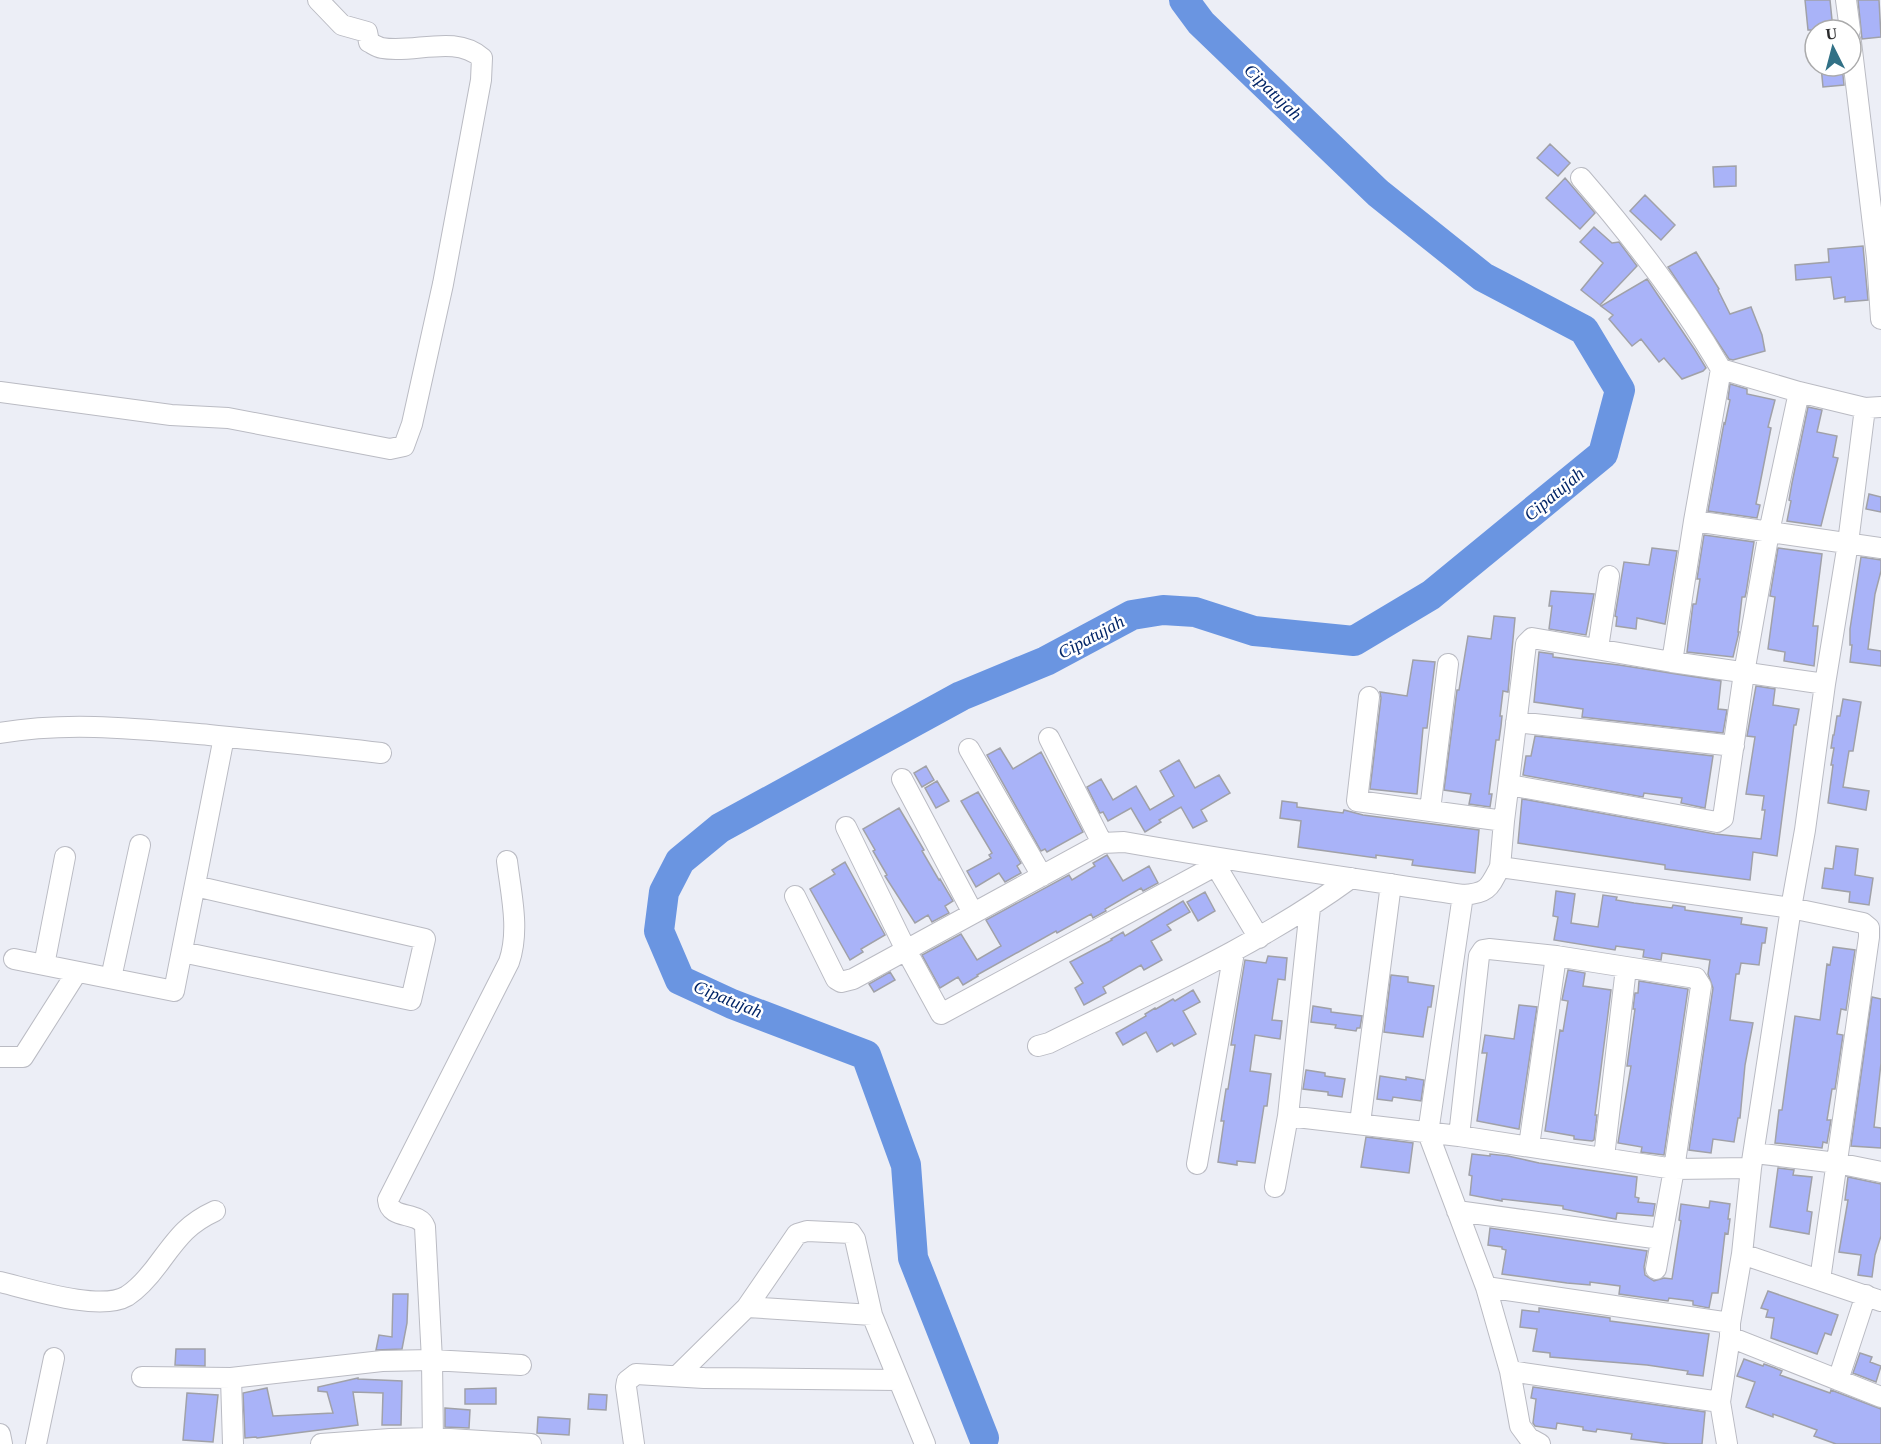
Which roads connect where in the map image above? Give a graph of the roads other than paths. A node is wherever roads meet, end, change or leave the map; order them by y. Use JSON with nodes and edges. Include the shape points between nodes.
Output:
{"nodes":[{"id":1,"x":318,"y":0,"type":"edge"},
{"id":2,"x":1846,"y":0,"type":"edge"},
{"id":3,"x":1848,"y":18,"type":"edge"},
{"id":4,"x":1856,"y":78,"type":"edge"},
{"id":5,"x":1581,"y":178,"type":"dead end"},
{"id":6,"x":1879,"y":258,"type":"edge"},
{"id":7,"x":1881,"y":319,"type":"edge"},
{"id":8,"x":1721,"y":369,"type":"junction"},
{"id":9,"x":0,"y":392,"type":"edge"},
{"id":10,"x":1799,"y":392,"type":"junction"},
{"id":11,"x":1873,"y":408,"type":"edge"},
{"id":12,"x":1694,"y":521,"type":"junction"},
{"id":13,"x":1769,"y":532,"type":"junction"},
{"id":14,"x":1848,"y":543,"type":"junction"},
{"id":15,"x":1881,"y":548,"type":"edge"},
{"id":16,"x":1609,"y":576,"type":"dead end"},
{"id":17,"x":1598,"y":648,"type":"junction"},
{"id":18,"x":1672,"y":662,"type":"junction"},
{"id":19,"x":1448,"y":664,"type":"dead end"},
{"id":20,"x":1744,"y":673,"type":"junction"},
{"id":21,"x":1825,"y":684,"type":"junction"},
{"id":22,"x":1369,"y":697,"type":"dead end"},
{"id":23,"x":1516,"y":722,"type":"junction"},
{"id":24,"x":0,"y":733,"type":"edge"},
{"id":25,"x":224,"y":737,"type":"junction"},
{"id":26,"x":1049,"y":738,"type":"dead end"},
{"id":27,"x":1734,"y":746,"type":"junction"},
{"id":28,"x":969,"y":749,"type":"dead end"},
{"id":29,"x":381,"y":753,"type":"dead end"},
{"id":30,"x":902,"y":779,"type":"dead end"},
{"id":31,"x":1509,"y":785,"type":"junction"},
{"id":32,"x":1430,"y":810,"type":"junction"},
{"id":33,"x":1504,"y":821,"type":"junction"},
{"id":34,"x":846,"y":827,"type":"dead end"},
{"id":35,"x":1102,"y":843,"type":"junction"},
{"id":36,"x":140,"y":845,"type":"dead end"},
{"id":37,"x":65,"y":857,"type":"dead end"},
{"id":38,"x":507,"y":861,"type":"dead end"},
{"id":39,"x":1221,"y":863,"type":"junction"},
{"id":40,"x":1500,"y":867,"type":"junction"},
{"id":41,"x":1042,"y":876,"type":"junction"},
{"id":42,"x":1351,"y":878,"type":"junction"},
{"id":43,"x":1391,"y":884,"type":"junction"},
{"id":44,"x":195,"y":886,"type":"junction"},
{"id":45,"x":1463,"y":895,"type":"junction"},
{"id":46,"x":795,"y":896,"type":"dead end"},
{"id":47,"x":1310,"y":908,"type":"junction"},
{"id":48,"x":1791,"y":908,"type":"junction"},
{"id":49,"x":973,"y":913,"type":"junction"},
{"id":50,"x":1259,"y":938,"type":"junction"},
{"id":51,"x":906,"y":950,"type":"junction"},
{"id":52,"x":182,"y":952,"type":"junction"},
{"id":53,"x":1234,"y":952,"type":"junction"},
{"id":54,"x":1556,"y":956,"type":"junction"},
{"id":55,"x":14,"y":959,"type":"dead end"},
{"id":56,"x":44,"y":965,"type":"junction"},
{"id":57,"x":1626,"y":968,"type":"junction"},
{"id":58,"x":77,"y":972,"type":"junction"},
{"id":59,"x":111,"y":978,"type":"junction"},
{"id":60,"x":1038,"y":1046,"type":"dead end"},
{"id":61,"x":0,"y":1057,"type":"edge"},
{"id":62,"x":1288,"y":1116,"type":"junction"},
{"id":63,"x":1360,"y":1123,"type":"junction"},
{"id":64,"x":1428,"y":1133,"type":"junction"},
{"id":65,"x":1459,"y":1136,"type":"junction"},
{"id":66,"x":1529,"y":1146,"type":"junction"},
{"id":67,"x":1604,"y":1157,"type":"junction"},
{"id":68,"x":1753,"y":1160,"type":"junction"},
{"id":69,"x":1837,"y":1163,"type":"junction"},
{"id":70,"x":1197,"y":1164,"type":"dead end"},
{"id":71,"x":1674,"y":1169,"type":"junction"},
{"id":72,"x":1881,"y":1172,"type":"edge"},
{"id":73,"x":1275,"y":1187,"type":"dead end"},
{"id":74,"x":216,"y":1211,"type":"dead end"},
{"id":75,"x":1457,"y":1211,"type":"junction"},
{"id":76,"x":1661,"y":1239,"type":"junction"},
{"id":77,"x":1742,"y":1254,"type":"junction"},
{"id":78,"x":1656,"y":1269,"type":"dead end"},
{"id":79,"x":1820,"y":1280,"type":"junction"},
{"id":80,"x":0,"y":1282,"type":"edge"},
{"id":81,"x":1486,"y":1287,"type":"junction"},
{"id":82,"x":1874,"y":1298,"type":"edge"},
{"id":83,"x":747,"y":1307,"type":"junction"},
{"id":84,"x":872,"y":1314,"type":"junction"},
{"id":85,"x":1730,"y":1330,"type":"junction"},
{"id":86,"x":54,"y":1358,"type":"dead end"},
{"id":87,"x":432,"y":1360,"type":"junction"},
{"id":88,"x":521,"y":1365,"type":"dead end"},
{"id":89,"x":1510,"y":1371,"type":"junction"},
{"id":90,"x":677,"y":1376,"type":"junction"},
{"id":91,"x":142,"y":1377,"type":"dead end"},
{"id":92,"x":231,"y":1378,"type":"junction"},
{"id":93,"x":897,"y":1380,"type":"junction"},
{"id":94,"x":1838,"y":1380,"type":"junction"},
{"id":95,"x":1881,"y":1397,"type":"edge"},
{"id":96,"x":1720,"y":1402,"type":"junction"},
{"id":97,"x":0,"y":1434,"type":"edge"},
{"id":98,"x":434,"y":1441,"type":"edge"},
{"id":99,"x":1732,"y":1442,"type":"edge"},
{"id":100,"x":2,"y":1444,"type":"edge"},
{"id":101,"x":36,"y":1444,"type":"edge"},
{"id":102,"x":233,"y":1444,"type":"edge"},
{"id":103,"x":321,"y":1444,"type":"edge"},
{"id":104,"x":531,"y":1444,"type":"edge"},
{"id":105,"x":634,"y":1444,"type":"edge"},
{"id":106,"x":925,"y":1444,"type":"edge"},
{"id":107,"x":1540,"y":1444,"type":"edge"}],
"edges":[{"from":1,"to":9,"type":"street","via":[[342,25],[367,32],[369,42],[382,48],[453,46],[473,50],[482,58],[443,284],[404,446],[390,449],[228,418],[171,415]]},
{"from":2,"to":3,"type":"street"},
{"from":4,"to":6,"type":"street"},
{"from":5,"to":8,"type":"street","via":[[1642,252]]},
{"from":6,"to":7,"type":"street"},
{"from":8,"to":10,"type":"street"},
{"from":8,"to":12,"type":"street"},
{"from":10,"to":11,"type":"street"},
{"from":10,"to":13,"type":"street"},
{"from":11,"to":14,"type":"street"},
{"from":12,"to":13,"type":"street"},
{"from":12,"to":18,"type":"street"},
{"from":13,"to":14,"type":"street"},
{"from":13,"to":20,"type":"street"},
{"from":14,"to":15,"type":"street"},
{"from":14,"to":21,"type":"street"},
{"from":16,"to":17,"type":"street"},
{"from":17,"to":18,"type":"street"},
{"from":17,"to":23,"type":"street","via":[[1530,639]]},
{"from":18,"to":20,"type":"street"},
{"from":19,"to":32,"type":"street"},
{"from":20,"to":21,"type":"street"},
{"from":20,"to":27,"type":"street"},
{"from":21,"to":48,"type":"street"},
{"from":22,"to":32,"type":"street","via":[[1357,801]]},
{"from":23,"to":27,"type":"street"},
{"from":23,"to":31,"type":"street"},
{"from":24,"to":25,"type":"street","via":[[90,727]]},
{"from":25,"to":29,"type":"street"},
{"from":25,"to":44,"type":"street"},
{"from":26,"to":35,"type":"street"},
{"from":27,"to":31,"type":"street","via":[[1725,814],[1717,822]]},
{"from":28,"to":41,"type":"street"},
{"from":30,"to":49,"type":"street"},
{"from":31,"to":33,"type":"street"},
{"from":32,"to":33,"type":"street"},
{"from":33,"to":40,"type":"street"},
{"from":34,"to":51,"type":"street"},
{"from":35,"to":39,"type":"street","via":[[1124,842]]},
{"from":35,"to":41,"type":"street"},
{"from":36,"to":59,"type":"street"},
{"from":37,"to":56,"type":"street"},
{"from":38,"to":87,"type":"street","via":[[514,928],[512,954],[388,1200],[393,1211],[419,1219],[425,1227]]},
{"from":39,"to":42,"type":"street","via":[[1284,867]]},
{"from":39,"to":50,"type":"street"},
{"from":39,"to":51,"type":"street","via":[[941,1014]]},
{"from":40,"to":45,"type":"street","via":[[1486,890]]},
{"from":40,"to":48,"type":"street"},
{"from":41,"to":49,"type":"street"},
{"from":42,"to":43,"type":"street"},
{"from":42,"to":47,"type":"street"},
{"from":43,"to":45,"type":"street"},
{"from":43,"to":63,"type":"street"},
{"from":44,"to":52,"type":"street"},
{"from":44,"to":52,"type":"street","via":[[425,939],[411,1000]]},
{"from":45,"to":64,"type":"street"},
{"from":46,"to":51,"type":"street","via":[[838,981],[853,979]]},
{"from":47,"to":50,"type":"street"},
{"from":47,"to":62,"type":"street"},
{"from":48,"to":68,"type":"street"},
{"from":48,"to":69,"type":"street","via":[[1863,923],[1870,931]]},
{"from":49,"to":51,"type":"street"},
{"from":50,"to":53,"type":"street"},
{"from":52,"to":59,"type":"street","via":[[174,991]]},
{"from":53,"to":60,"type":"street"},
{"from":53,"to":70,"type":"street"},
{"from":54,"to":57,"type":"street"},
{"from":54,"to":65,"type":"street","via":[[1489,949],[1480,953]]},
{"from":54,"to":66,"type":"street"},
{"from":55,"to":56,"type":"street"},
{"from":56,"to":58,"type":"street"},
{"from":57,"to":67,"type":"street"},
{"from":57,"to":71,"type":"street","via":[[1693,977],[1700,983]]},
{"from":58,"to":59,"type":"street"},
{"from":58,"to":61,"type":"street","via":[[23,1057]]},
{"from":62,"to":63,"type":"street"},
{"from":62,"to":73,"type":"street"},
{"from":63,"to":64,"type":"street"},
{"from":64,"to":65,"type":"street"},
{"from":64,"to":75,"type":"street"},
{"from":65,"to":66,"type":"street"},
{"from":66,"to":67,"type":"street"},
{"from":67,"to":71,"type":"street"},
{"from":68,"to":69,"type":"street"},
{"from":68,"to":71,"type":"street"},
{"from":68,"to":77,"type":"street"},
{"from":69,"to":72,"type":"street"},
{"from":69,"to":79,"type":"street"},
{"from":71,"to":76,"type":"street"},
{"from":74,"to":80,"type":"street","via":[[190,1224],[138,1288],[115,1301],[93,1302]]},
{"from":75,"to":76,"type":"street"},
{"from":75,"to":81,"type":"street"},
{"from":76,"to":78,"type":"street"},
{"from":77,"to":79,"type":"street"},
{"from":77,"to":85,"type":"street"},
{"from":79,"to":82,"type":"street"},
{"from":81,"to":85,"type":"street"},
{"from":81,"to":89,"type":"street"},
{"from":82,"to":94,"type":"street"},
{"from":83,"to":84,"type":"street"},
{"from":83,"to":84,"type":"street","via":[[798,1234],[851,1233]]},
{"from":83,"to":90,"type":"street"},
{"from":84,"to":93,"type":"street"},
{"from":85,"to":94,"type":"street"},
{"from":85,"to":96,"type":"street"},
{"from":86,"to":101,"type":"street"},
{"from":87,"to":88,"type":"street"},
{"from":87,"to":92,"type":"street","via":[[382,1360]]},
{"from":87,"to":98,"type":"street"},
{"from":89,"to":96,"type":"street"},
{"from":89,"to":107,"type":"street","via":[[1520,1426]]},
{"from":90,"to":93,"type":"street"},
{"from":90,"to":105,"type":"street","via":[[643,1373],[627,1382]]},
{"from":91,"to":92,"type":"street"},
{"from":92,"to":102,"type":"street"},
{"from":93,"to":106,"type":"street"},
{"from":94,"to":95,"type":"street"},
{"from":96,"to":99,"type":"street"},
{"from":97,"to":100,"type":"street"},
{"from":98,"to":103,"type":"street","via":[[390,1439]]},
{"from":98,"to":104,"type":"street"}]}
